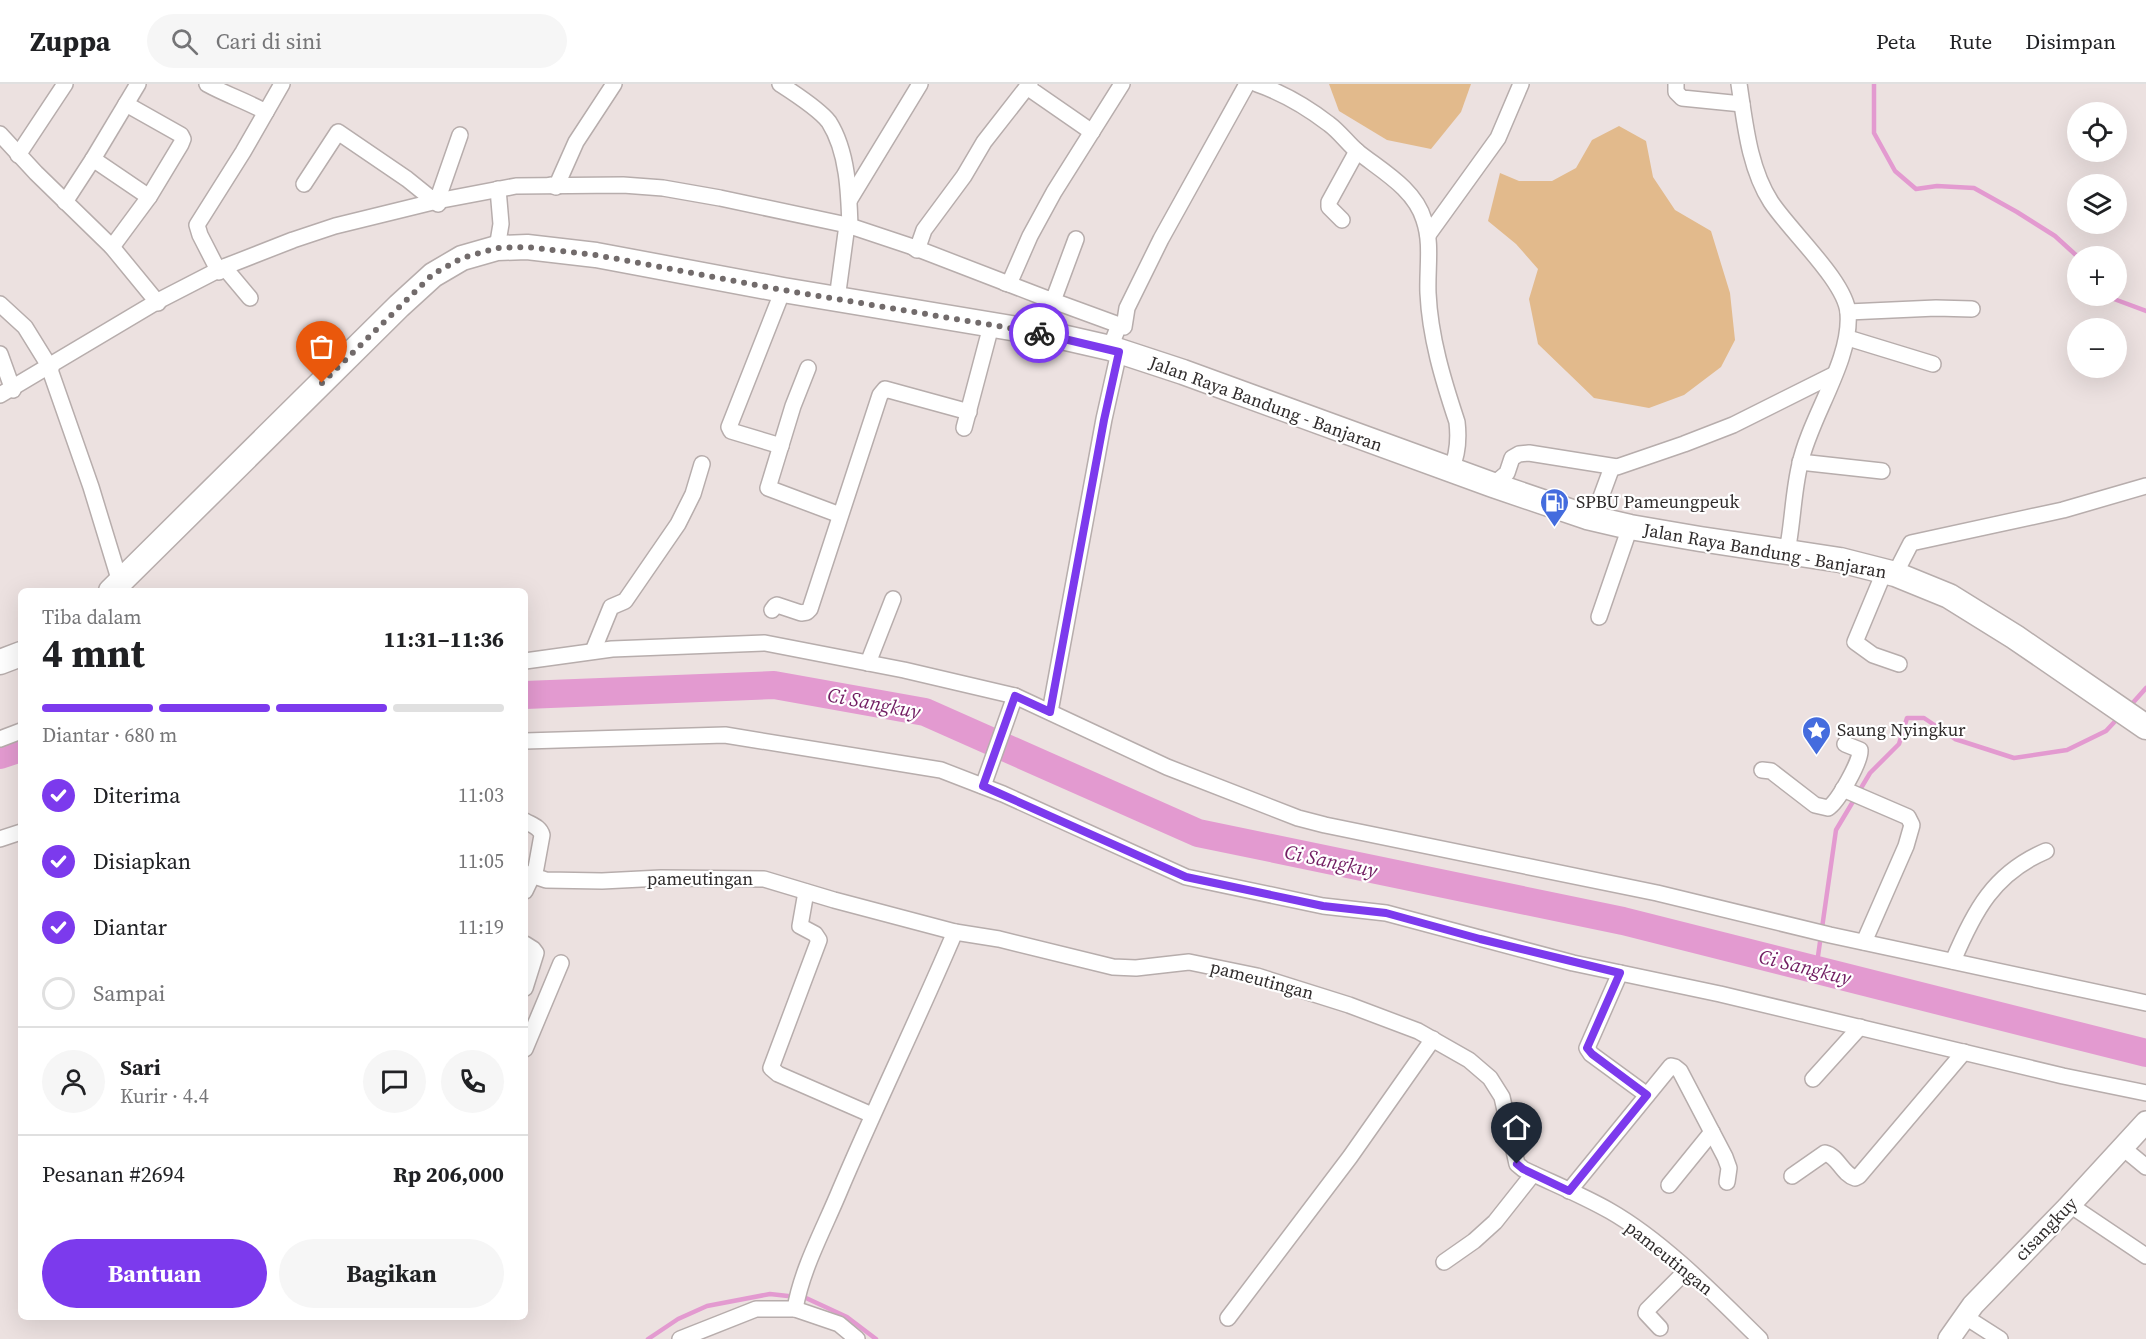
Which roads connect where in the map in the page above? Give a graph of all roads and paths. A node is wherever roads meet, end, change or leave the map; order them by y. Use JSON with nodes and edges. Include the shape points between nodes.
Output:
{"nodes":[{"id":1,"x":65,"y":84,"type":"edge"},
{"id":2,"x":138,"y":84,"type":"edge"},
{"id":3,"x":207,"y":84,"type":"edge"},
{"id":4,"x":282,"y":84,"type":"edge"},
{"id":5,"x":614,"y":84,"type":"edge"},
{"id":6,"x":780,"y":84,"type":"edge"},
{"id":7,"x":920,"y":84,"type":"edge"},
{"id":8,"x":1122,"y":84,"type":"edge"},
{"id":9,"x":1247,"y":84,"type":"edge"},
{"id":10,"x":1257,"y":84,"type":"edge"},
{"id":11,"x":1521,"y":84,"type":"edge"},
{"id":12,"x":1676,"y":84,"type":"edge"},
{"id":13,"x":1739,"y":84,"type":"edge"},
{"id":14,"x":1028,"y":86,"type":"edge"},
{"id":15,"x":126,"y":104,"type":"junction"},
{"id":16,"x":1742,"y":104,"type":"junction"},
{"id":17,"x":266,"y":112,"type":"junction"},
{"id":18,"x":1092,"y":132,"type":"junction"},
{"id":19,"x":0,"y":135,"type":"edge"},
{"id":20,"x":460,"y":135,"type":"dead end"},
{"id":21,"x":1357,"y":151,"type":"junction"},
{"id":22,"x":18,"y":155,"type":"junction"},
{"id":23,"x":93,"y":159,"type":"junction"},
{"id":24,"x":304,"y":184,"type":"dead end"},
{"id":25,"x":551,"y":185,"type":"junction"},
{"id":26,"x":498,"y":189,"type":"junction"},
{"id":27,"x":149,"y":197,"type":"junction"},
{"id":28,"x":850,"y":199,"type":"junction"},
{"id":29,"x":437,"y":201,"type":"junction"},
{"id":30,"x":65,"y":202,"type":"junction"},
{"id":31,"x":1342,"y":220,"type":"dead end"},
{"id":32,"x":847,"y":225,"type":"junction"},
{"id":33,"x":1428,"y":236,"type":"junction"},
{"id":34,"x":1076,"y":239,"type":"dead end"},
{"id":35,"x":112,"y":247,"type":"junction"},
{"id":36,"x":913,"y":247,"type":"junction"},
{"id":37,"x":497,"y":248,"type":"junction"},
{"id":38,"x":220,"y":269,"type":"junction"},
{"id":39,"x":1005,"y":283,"type":"junction"},
{"id":40,"x":783,"y":290,"type":"junction"},
{"id":41,"x":250,"y":298,"type":"dead end"},
{"id":42,"x":837,"y":299,"type":"junction"},
{"id":43,"x":1048,"y":299,"type":"junction"},
{"id":44,"x":158,"y":301,"type":"junction"},
{"id":45,"x":0,"y":304,"type":"edge"},
{"id":46,"x":1972,"y":309,"type":"dead end"},
{"id":47,"x":1848,"y":312,"type":"junction"},
{"id":48,"x":1119,"y":325,"type":"junction"},
{"id":49,"x":991,"y":326,"type":"junction"},
{"id":50,"x":1848,"y":338,"type":"junction"},
{"id":51,"x":1114,"y":350,"type":"junction"},
{"id":52,"x":0,"y":354,"type":"edge"},
{"id":53,"x":1932,"y":364,"type":"dead end"},
{"id":54,"x":49,"y":367,"type":"junction"},
{"id":55,"x":808,"y":368,"type":"dead end"},
{"id":56,"x":1833,"y":375,"type":"junction"},
{"id":57,"x":5,"y":392,"type":"edge"},
{"id":58,"x":969,"y":412,"type":"junction"},
{"id":59,"x":964,"y":428,"type":"dead end"},
{"id":60,"x":781,"y":446,"type":"junction"},
{"id":61,"x":1800,"y":462,"type":"junction"},
{"id":62,"x":702,"y":464,"type":"dead end"},
{"id":63,"x":1612,"y":467,"type":"junction"},
{"id":64,"x":1450,"y":470,"type":"junction"},
{"id":65,"x":1882,"y":471,"type":"dead end"},
{"id":66,"x":1493,"y":485,"type":"junction"},
{"id":67,"x":2146,"y":486,"type":"edge"},
{"id":68,"x":840,"y":515,"type":"junction"},
{"id":69,"x":1587,"y":517,"type":"junction"},
{"id":70,"x":1630,"y":527,"type":"junction"},
{"id":71,"x":1784,"y":551,"type":"junction"},
{"id":72,"x":1890,"y":572,"type":"junction"},
{"id":73,"x":116,"y":587,"type":"edge"},
{"id":74,"x":893,"y":599,"type":"dead end"},
{"id":75,"x":772,"y":610,"type":"dead end"},
{"id":76,"x":1599,"y":617,"type":"dead end"},
{"id":77,"x":593,"y":651,"type":"junction"},
{"id":78,"x":18,"y":655,"type":"edge"},
{"id":79,"x":528,"y":661,"type":"edge"},
{"id":80,"x":0,"y":662,"type":"edge"},
{"id":81,"x":868,"y":663,"type":"junction"},
{"id":82,"x":1899,"y":664,"type":"dead end"},
{"id":83,"x":1014,"y":700,"type":"junction"},
{"id":84,"x":1050,"y":712,"type":"junction"},
{"id":85,"x":2143,"y":725,"type":"edge"},
{"id":86,"x":18,"y":732,"type":"edge"},
{"id":87,"x":0,"y":739,"type":"edge"},
{"id":88,"x":528,"y":741,"type":"edge"},
{"id":89,"x":1845,"y":744,"type":"dead end"},
{"id":90,"x":1762,"y":770,"type":"dead end"},
{"id":91,"x":984,"y":782,"type":"junction"},
{"id":92,"x":1845,"y":790,"type":"junction"},
{"id":93,"x":528,"y":822,"type":"edge"},
{"id":94,"x":18,"y":833,"type":"edge"},
{"id":95,"x":0,"y":839,"type":"edge"},
{"id":96,"x":2046,"y":851,"type":"dead end"},
{"id":97,"x":529,"y":875,"type":"edge"},
{"id":98,"x":806,"y":892,"type":"junction"},
{"id":99,"x":955,"y":932,"type":"junction"},
{"id":100,"x":1864,"y":942,"type":"junction"},
{"id":101,"x":528,"y":946,"type":"edge"},
{"id":102,"x":1953,"y":961,"type":"junction"},
{"id":103,"x":561,"y":963,"type":"dead end"},
{"id":104,"x":1620,"y":973,"type":"junction"},
{"id":105,"x":528,"y":978,"type":"edge"},
{"id":106,"x":2146,"y":1003,"type":"edge"},
{"id":107,"x":1860,"y":1027,"type":"junction"},
{"id":108,"x":1433,"y":1039,"type":"junction"},
{"id":109,"x":528,"y":1042,"type":"edge"},
{"id":110,"x":1964,"y":1052,"type":"junction"},
{"id":111,"x":1813,"y":1079,"type":"dead end"},
{"id":112,"x":2146,"y":1093,"type":"edge"},
{"id":113,"x":1647,"y":1095,"type":"junction"},
{"id":114,"x":872,"y":1115,"type":"junction"},
{"id":115,"x":2146,"y":1122,"type":"edge"},
{"id":116,"x":1712,"y":1132,"type":"junction"},
{"id":117,"x":2123,"y":1148,"type":"junction"},
{"id":118,"x":2146,"y":1167,"type":"edge"},
{"id":119,"x":1533,"y":1174,"type":"junction"},
{"id":120,"x":1792,"y":1176,"type":"dead end"},
{"id":121,"x":1727,"y":1182,"type":"dead end"},
{"id":122,"x":1669,"y":1185,"type":"dead end"},
{"id":123,"x":1569,"y":1191,"type":"junction"},
{"id":124,"x":2070,"y":1205,"type":"junction"},
{"id":125,"x":2146,"y":1256,"type":"edge"},
{"id":126,"x":1444,"y":1262,"type":"dead end"},
{"id":127,"x":1687,"y":1270,"type":"junction"},
{"id":128,"x":796,"y":1301,"type":"junction"},
{"id":129,"x":1964,"y":1316,"type":"junction"},
{"id":130,"x":1228,"y":1318,"type":"dead end"},
{"id":131,"x":1660,"y":1328,"type":"dead end"},
{"id":132,"x":680,"y":1339,"type":"edge"},
{"id":133,"x":857,"y":1339,"type":"edge"},
{"id":134,"x":1760,"y":1339,"type":"edge"},
{"id":135,"x":1949,"y":1339,"type":"edge"},
{"id":136,"x":2000,"y":1339,"type":"edge"}],
"edges":[{"from":1,"to":22,"type":"street"},
{"from":2,"to":15,"type":"street"},
{"from":3,"to":17,"type":"street"},
{"from":4,"to":17,"type":"street"},
{"from":5,"to":25,"type":"street","via":[[576,142],[556,187]]},
{"from":6,"to":28,"type":"street","via":[[828,120],[838,141]]},
{"from":7,"to":28,"type":"street"},
{"from":8,"to":18,"type":"street"},
{"from":9,"to":48,"type":"street","via":[[1161,239],[1127,308],[1124,327]]},
{"from":10,"to":21,"type":"street","via":[[1297,102],[1330,125]]},
{"from":11,"to":33,"type":"street","via":[[1498,138]]},
{"from":12,"to":16,"type":"street","via":[[1676,92],[1682,98]]},
{"from":13,"to":16,"type":"street"},
{"from":14,"to":18,"type":"street"},
{"from":14,"to":36,"type":"street","via":[[924,230],[917,250]]},
{"from":15,"to":23,"type":"street"},
{"from":15,"to":27,"type":"street","via":[[183,139]]},
{"from":16,"to":47,"type":"street","via":[[1750,150],[1770,201],[1834,279]]},
{"from":17,"to":38,"type":"street","via":[[197,225],[219,272]]},
{"from":18,"to":39,"type":"street","via":[[1035,227],[1009,284]]},
{"from":19,"to":22,"type":"street"},
{"from":20,"to":29,"type":"street"},
{"from":21,"to":31,"type":"street","via":[[1329,202]]},
{"from":21,"to":33,"type":"street","via":[[1404,189],[1424,217]]},
{"from":22,"to":30,"type":"street"},
{"from":23,"to":27,"type":"street"},
{"from":23,"to":30,"type":"street"},
{"from":24,"to":29,"type":"street","via":[[338,132],[438,204]]},
{"from":25,"to":26,"type":"street"},
{"from":25,"to":32,"type":"street","via":[[663,188]]},
{"from":26,"to":29,"type":"street"},
{"from":26,"to":37,"type":"street","via":[[501,224]]},
{"from":27,"to":35,"type":"street"},
{"from":28,"to":32,"type":"street","via":[[850,228]]},
{"from":29,"to":38,"type":"street","via":[[335,226]]},
{"from":30,"to":35,"type":"street"},
{"from":32,"to":36,"type":"street"},
{"from":32,"to":42,"type":"street"},
{"from":33,"to":64,"type":"street","via":[[1428,294],[1436,354],[1458,431],[1458,454]]},
{"from":34,"to":43,"type":"street","via":[[1053,301]]},
{"from":35,"to":44,"type":"street"},
{"from":36,"to":39,"type":"street"},
{"from":37,"to":40,"type":"main road","name":"Jalan Raya Bandung - Banjaran","via":[[527,247],[596,255]]},
{"from":37,"to":73,"type":"main road","name":"Jalan Raya Bandung - Banjaran","via":[[462,258],[433,274]]},
{"from":38,"to":41,"type":"street"},
{"from":38,"to":44,"type":"street"},
{"from":39,"to":43,"type":"street"},
{"from":40,"to":42,"type":"main road","name":"Jalan Raya Bandung - Banjaran"},
{"from":40,"to":60,"type":"street","via":[[729,427],[731,431]]},
{"from":42,"to":49,"type":"main road","name":"Jalan Raya Bandung - Banjaran"},
{"from":43,"to":48,"type":"street"},
{"from":44,"to":54,"type":"street"},
{"from":45,"to":54,"type":"street","via":[[25,327]]},
{"from":46,"to":47,"type":"street"},
{"from":47,"to":50,"type":"street"},
{"from":48,"to":51,"type":"street"},
{"from":49,"to":51,"type":"main road","name":"Jalan Raya Bandung - Banjaran"},
{"from":49,"to":58,"type":"street"},
{"from":50,"to":53,"type":"street"},
{"from":50,"to":56,"type":"street"},
{"from":51,"to":64,"type":"main road","name":"Jalan Raya Bandung - Banjaran"},
{"from":51,"to":84,"type":"street"},
{"from":52,"to":57,"type":"street","via":[[13,390]]},
{"from":54,"to":57,"type":"street"},
{"from":54,"to":73,"type":"street","via":[[91,487]]},
{"from":55,"to":60,"type":"street"},
{"from":56,"to":61,"type":"street"},
{"from":56,"to":63,"type":"street","via":[[1716,432]]},
{"from":58,"to":59,"type":"street"},
{"from":58,"to":68,"type":"street","via":[[885,389]]},
{"from":60,"to":68,"type":"street","via":[[768,488]]},
{"from":61,"to":65,"type":"street"},
{"from":61,"to":71,"type":"street"},
{"from":62,"to":77,"type":"street","via":[[678,524],[625,601],[611,606]]},
{"from":63,"to":66,"type":"street","via":[[1524,453],[1512,458],[1507,473]]},
{"from":63,"to":69,"type":"street","via":[[1598,505]]},
{"from":64,"to":66,"type":"main road","name":"Jalan Raya Bandung - Banjaran"},
{"from":66,"to":69,"type":"main road","name":"Jalan Raya Bandung - Banjaran"},
{"from":67,"to":72,"type":"street","via":[[2063,510],[1911,543]]},
{"from":68,"to":75,"type":"street","via":[[810,609],[801,613],[777,605]]},
{"from":69,"to":70,"type":"main road","name":"Jalan Raya Bandung - Banjaran"},
{"from":70,"to":71,"type":"main road","name":"Jalan Raya Bandung - Banjaran"},
{"from":70,"to":76,"type":"street"},
{"from":71,"to":72,"type":"main road","name":"Jalan Raya Bandung - Banjaran"},
{"from":72,"to":82,"type":"street","via":[[1855,642],[1873,655]]},
{"from":72,"to":85,"type":"main road","name":"Jalan Raya Bandung - Banjaran","via":[[1949,596]]},
{"from":74,"to":81,"type":"street"},
{"from":77,"to":79,"type":"street"},
{"from":77,"to":81,"type":"street","via":[[765,643]]},
{"from":78,"to":80,"type":"main road"},
{"from":81,"to":83,"type":"street"},
{"from":83,"to":84,"type":"street"},
{"from":83,"to":91,"type":"street"},
{"from":84,"to":100,"type":"street","via":[[1167,767],[1298,818],[1657,893]]},
{"from":86,"to":87,"type":"street"},
{"from":88,"to":91,"type":"street","via":[[725,735],[941,770]]},
{"from":89,"to":92,"type":"street","via":[[1860,750]]},
{"from":90,"to":92,"type":"street","via":[[1771,771],[1815,805],[1832,806]]},
{"from":91,"to":104,"type":"street","via":[[1186,877],[1323,906],[1386,913]]},
{"from":92,"to":100,"type":"street","via":[[1908,817],[1912,825]]},
{"from":93,"to":97,"type":"street","via":[[542,835]]},
{"from":94,"to":95,"type":"street"},
{"from":96,"to":102,"type":"street","via":[[2015,867],[1986,896]]},
{"from":97,"to":98,"type":"street","name":"pameutingan","via":[[546,880],[602,881],[764,879]]},
{"from":98,"to":99,"type":"street","name":"pameutingan"},
{"from":98,"to":114,"type":"street","via":[[800,924],[819,940],[771,1068]]},
{"from":99,"to":108,"type":"street","name":"pameutingan","via":[[1113,967],[1189,962],[1214,965],[1349,1005]]},
{"from":99,"to":114,"type":"street"},
{"from":100,"to":102,"type":"street"},
{"from":101,"to":105,"type":"street","via":[[536,953]]},
{"from":102,"to":106,"type":"street"},
{"from":103,"to":109,"type":"street"},
{"from":104,"to":107,"type":"street"},
{"from":104,"to":113,"type":"street","via":[[1587,1048]]},
{"from":107,"to":110,"type":"street"},
{"from":107,"to":111,"type":"street"},
{"from":108,"to":119,"type":"street","name":"pameutingan","via":[[1490,1078],[1502,1097],[1517,1164]]},
{"from":108,"to":130,"type":"street"},
{"from":110,"to":112,"type":"street"},
{"from":110,"to":120,"type":"street","via":[[1859,1176],[1850,1176],[1825,1153]]},
{"from":113,"to":116,"type":"street","via":[[1669,1066],[1676,1066]]},
{"from":113,"to":123,"type":"street"},
{"from":114,"to":128,"type":"street"},
{"from":115,"to":117,"type":"street","name":"cisangkuy"},
{"from":116,"to":121,"type":"street","via":[[1729,1168]]},
{"from":116,"to":122,"type":"street"},
{"from":117,"to":118,"type":"street"},
{"from":117,"to":124,"type":"street","name":"cisangkuy"},
{"from":119,"to":123,"type":"street","name":"pameutingan"},
{"from":119,"to":126,"type":"street","via":[[1495,1222]]},
{"from":123,"to":127,"type":"street","name":"pameutingan","via":[[1611,1212]]},
{"from":124,"to":125,"type":"street"},
{"from":124,"to":129,"type":"street","name":"cisangkuy"},
{"from":127,"to":131,"type":"street","via":[[1647,1310]]},
{"from":127,"to":134,"type":"street","name":"pameutingan"},
{"from":128,"to":132,"type":"street","via":[[756,1309]]},
{"from":128,"to":133,"type":"street","via":[[839,1324]]},
{"from":129,"to":135,"type":"street","name":"cisangkuy"},
{"from":129,"to":136,"type":"street"}]}
